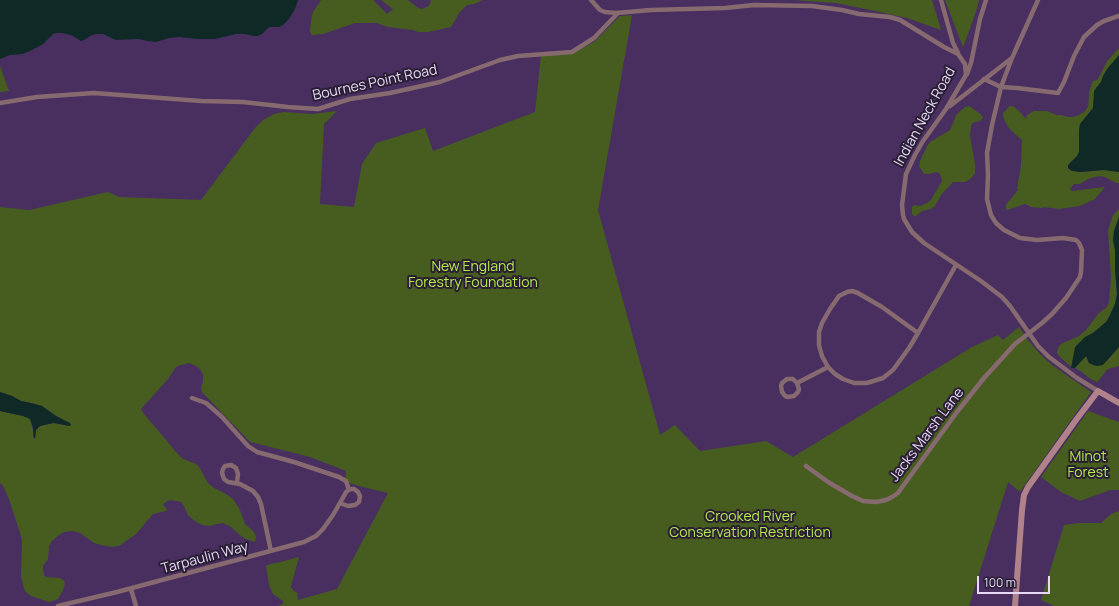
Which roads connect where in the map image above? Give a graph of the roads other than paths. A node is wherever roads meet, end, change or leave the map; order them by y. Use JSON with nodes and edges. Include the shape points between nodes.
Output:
{"nodes":[{"id":1,"x":591,"y":0,"type":"edge"},
{"id":2,"x":941,"y":0,"type":"edge"},
{"id":3,"x":986,"y":0,"type":"edge"},
{"id":4,"x":1038,"y":0,"type":"edge"},
{"id":5,"x":618,"y":13,"type":"junction"},
{"id":6,"x":1119,"y":16,"type":"edge"},
{"id":7,"x":958,"y":54,"type":"junction"},
{"id":8,"x":1012,"y":58,"type":"junction"},
{"id":9,"x":966,"y":75,"type":"junction"},
{"id":10,"x":984,"y":79,"type":"junction"},
{"id":11,"x":1001,"y":87,"type":"junction"},
{"id":12,"x":0,"y":103,"type":"edge"},
{"id":13,"x":946,"y":110,"type":"junction"},
{"id":14,"x":956,"y":265,"type":"junction"},
{"id":15,"x":1029,"y":332,"type":"junction"},
{"id":16,"x":918,"y":333,"type":"junction"},
{"id":17,"x":828,"y":367,"type":"junction"},
{"id":18,"x":797,"y":383,"type":"dead end"},
{"id":19,"x":1098,"y":391,"type":"junction"},
{"id":20,"x":192,"y":398,"type":"dead end"},
{"id":21,"x":1119,"y":403,"type":"edge"},
{"id":22,"x":806,"y":466,"type":"dead end"},
{"id":23,"x":237,"y":482,"type":"dead end"},
{"id":24,"x":349,"y":490,"type":"junction"},
{"id":25,"x":340,"y":503,"type":"junction"},
{"id":26,"x":271,"y":551,"type":"junction"},
{"id":27,"x":131,"y":589,"type":"junction"},
{"id":28,"x":58,"y":606,"type":"edge"},
{"id":29,"x":136,"y":606,"type":"edge"},
{"id":30,"x":1015,"y":606,"type":"edge"}],
"edges":[{"from":1,"to":5,"type":"street","name":"Indian Neck Road","via":[[600,10]]},
{"from":2,"to":7,"type":"street"},
{"from":3,"to":9,"type":"street"},
{"from":4,"to":8,"type":"street"},
{"from":5,"to":7,"type":"street","name":"Indian Neck Road","via":[[754,5],[812,6],[900,20]]},
{"from":5,"to":12,"type":"street","name":"Bournes Point Road","via":[[594,38],[572,52],[500,60],[440,82],[350,99],[318,109],[94,93],[37,97]]},
{"from":6,"to":11,"type":"street","via":[[1099,24],[1084,37],[1058,93]]},
{"from":7,"to":9,"type":"street","name":"Indian Neck Road","via":[[965,64]]},
{"from":8,"to":10,"type":"street"},
{"from":8,"to":11,"type":"street"},
{"from":9,"to":13,"type":"street","name":"Indian Neck Road"},
{"from":10,"to":11,"type":"street"},
{"from":10,"to":13,"type":"street"},
{"from":11,"to":15,"type":"street","name":"Jacks Marsh Lane","via":[[987,153],[987,199],[991,216],[1004,230],[1020,238],[1073,239],[1082,250],[1080,277],[1070,293],[1055,311]]},
{"from":13,"to":14,"type":"street","name":"Indian Neck Road","via":[[923,141],[906,174],[903,215],[916,236]]},
{"from":14,"to":15,"type":"street","name":"Indian Neck Road","via":[[1002,297]]},
{"from":14,"to":16,"type":"street"},
{"from":15,"to":19,"type":"street","name":"Indian Neck Road","via":[[1049,357]]},
{"from":15,"to":22,"type":"street","name":"Jacks Marsh Lane","via":[[1011,347],[981,382],[892,498],[876,502],[863,501],[828,482]]},
{"from":16,"to":17,"type":"street","via":[[893,370],[878,380],[867,383],[849,381],[839,377]]},
{"from":16,"to":17,"type":"street","via":[[858,293],[847,292],[839,296],[820,327],[820,350]]},
{"from":17,"to":18,"type":"street"},
{"from":19,"to":21,"type":"street","name":"Indian Neck Road"},
{"from":19,"to":30,"type":"street","via":[[1034,477],[1024,495]]},
{"from":20,"to":24,"type":"street","via":[[206,403],[248,446],[258,452],[339,477],[346,481]]},
{"from":23,"to":26,"type":"street","via":[[236,468],[231,465],[225,466],[222,473],[224,479],[240,484],[258,497]]},
{"from":24,"to":25,"type":"street","name":"Tarpaulin Way"},
{"from":24,"to":25,"type":"street","via":[[359,493],[361,498],[357,505],[348,506]]},
{"from":25,"to":26,"type":"street","name":"Tarpaulin Way","via":[[328,524],[316,536],[296,545]]},
{"from":26,"to":27,"type":"street","name":"Tarpaulin Way"},
{"from":27,"to":28,"type":"street","name":"Tarpaulin Way"},
{"from":27,"to":29,"type":"street"}]}
